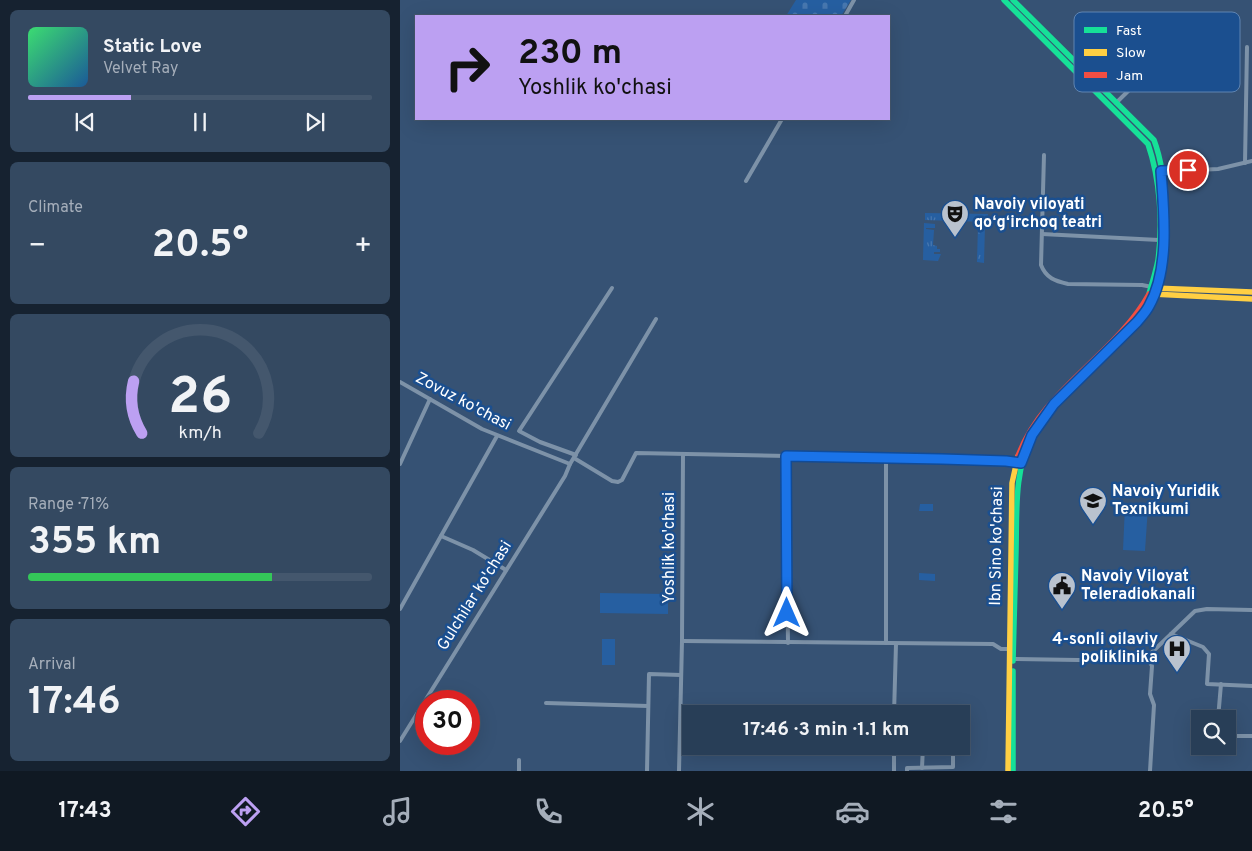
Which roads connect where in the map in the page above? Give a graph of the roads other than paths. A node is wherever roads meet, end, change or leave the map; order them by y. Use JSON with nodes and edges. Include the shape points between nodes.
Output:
{"nodes":[{"id":1,"x":854,"y":0,"type":"edge"},
{"id":2,"x":1004,"y":0,"type":"edge"},
{"id":3,"x":1013,"y":0,"type":"edge"},
{"id":4,"x":845,"y":15,"type":"edge"},
{"id":5,"x":1246,"y":46,"type":"dead end"},
{"id":6,"x":1074,"y":61,"type":"edge"},
{"id":7,"x":1074,"y":70,"type":"edge"},
{"id":8,"x":1096,"y":92,"type":"edge"},
{"id":9,"x":1105,"y":92,"type":"edge"},
{"id":10,"x":1127,"y":92,"type":"edge"},
{"id":11,"x":1116,"y":103,"type":"junction"},
{"id":12,"x":781,"y":120,"type":"edge"},
{"id":13,"x":1044,"y":156,"type":"dead end"},
{"id":14,"x":1252,"y":161,"type":"edge"},
{"id":15,"x":1245,"y":163,"type":"junction"},
{"id":16,"x":1158,"y":171,"type":"junction"},
{"id":17,"x":746,"y":180,"type":"dead end"},
{"id":18,"x":1042,"y":234,"type":"junction"},
{"id":19,"x":1161,"y":240,"type":"junction"},
{"id":20,"x":612,"y":288,"type":"dead end"},
{"id":21,"x":1153,"y":291,"type":"junction"},
{"id":22,"x":1252,"y":292,"type":"edge"},
{"id":23,"x":1252,"y":299,"type":"edge"},
{"id":24,"x":656,"y":319,"type":"dead end"},
{"id":25,"x":400,"y":382,"type":"edge"},
{"id":26,"x":430,"y":399,"type":"junction"},
{"id":27,"x":497,"y":436,"type":"junction"},
{"id":28,"x":683,"y":454,"type":"junction"},
{"id":29,"x":575,"y":456,"type":"junction"},
{"id":30,"x":786,"y":456,"type":"junction"},
{"id":31,"x":886,"y":458,"type":"junction"},
{"id":32,"x":1018,"y":462,"type":"junction"},
{"id":33,"x":400,"y":464,"type":"edge"},
{"id":34,"x":570,"y":464,"type":"junction"},
{"id":35,"x":441,"y":536,"type":"junction"},
{"id":36,"x":506,"y":570,"type":"junction"},
{"id":37,"x":400,"y":608,"type":"edge"},
{"id":38,"x":1252,"y":610,"type":"edge"},
{"id":39,"x":1171,"y":634,"type":"junction"},
{"id":40,"x":682,"y":642,"type":"junction"},
{"id":41,"x":788,"y":642,"type":"junction"},
{"id":42,"x":886,"y":644,"type":"junction"},
{"id":43,"x":896,"y":644,"type":"junction"},
{"id":44,"x":1011,"y":649,"type":"junction"},
{"id":45,"x":1147,"y":657,"type":"junction"},
{"id":46,"x":1012,"y":659,"type":"junction"},
{"id":47,"x":681,"y":675,"type":"junction"},
{"id":48,"x":1221,"y":684,"type":"junction"},
{"id":49,"x":1252,"y":686,"type":"edge"},
{"id":50,"x":546,"y":703,"type":"dead end"},
{"id":51,"x":894,"y":705,"type":"edge"},
{"id":52,"x":648,"y":706,"type":"junction"},
{"id":53,"x":1219,"y":710,"type":"edge"},
{"id":54,"x":1236,"y":736,"type":"edge"},
{"id":55,"x":1252,"y":736,"type":"edge"},
{"id":56,"x":400,"y":741,"type":"edge"},
{"id":57,"x":894,"y":755,"type":"edge"},
{"id":58,"x":922,"y":755,"type":"edge"},
{"id":59,"x":953,"y":755,"type":"edge"},
{"id":60,"x":519,"y":760,"type":"dead end"},
{"id":61,"x":922,"y":768,"type":"junction"},
{"id":62,"x":519,"y":771,"type":"edge"},
{"id":63,"x":647,"y":771,"type":"edge"},
{"id":64,"x":678,"y":771,"type":"edge"},
{"id":65,"x":894,"y":771,"type":"edge"},
{"id":66,"x":907,"y":771,"type":"edge"},
{"id":67,"x":1008,"y":771,"type":"edge"},
{"id":68,"x":1013,"y":771,"type":"edge"},
{"id":69,"x":1150,"y":771,"type":"edge"}],
"edges":[{"from":1,"to":4,"type":"street"},
{"from":2,"to":7,"type":"main road"},
{"from":3,"to":6,"type":"main road"},
{"from":5,"to":15,"type":"street"},
{"from":8,"to":16,"type":"main road","via":[[1148,144]]},
{"from":9,"to":11,"type":"main road"},
{"from":10,"to":11,"type":"street"},
{"from":11,"to":16,"type":"main road","via":[[1154,140],[1159,149]]},
{"from":12,"to":17,"type":"street"},
{"from":13,"to":18,"type":"street"},
{"from":14,"to":15,"type":"street"},
{"from":15,"to":16,"type":"street","via":[[1218,170]]},
{"from":16,"to":19,"type":"main road","via":[[1164,201]]},
{"from":18,"to":19,"type":"street"},
{"from":18,"to":21,"type":"street","via":[[1041,265],[1048,277],[1068,284],[1142,285]]},
{"from":19,"to":21,"type":"main road","via":[[1162,258]]},
{"from":20,"to":29,"type":"street","via":[[519,431]]},
{"from":21,"to":22,"type":"main road"},
{"from":21,"to":23,"type":"main road"},
{"from":21,"to":32,"type":"main road","via":[[1149,307],[1137,322],[1042,419]]},
{"from":24,"to":29,"type":"street","name":"Gulchilar ko'chasi"},
{"from":25,"to":26,"type":"street","name":"Zovuz ko'chasi"},
{"from":26,"to":27,"type":"street","name":"Zovuz ko'chasi"},
{"from":26,"to":33,"type":"street"},
{"from":27,"to":34,"type":"street","name":"Zovuz ko'chasi"},
{"from":27,"to":35,"type":"street"},
{"from":28,"to":29,"type":"street","via":[[636,453],[618,482]]},
{"from":28,"to":30,"type":"street"},
{"from":28,"to":40,"type":"street","name":"Yoshlik ko'chasi"},
{"from":29,"to":34,"type":"street","name":"Gulchilar ko'chasi"},
{"from":30,"to":31,"type":"street"},
{"from":30,"to":41,"type":"street"},
{"from":31,"to":32,"type":"street"},
{"from":31,"to":42,"type":"street"},
{"from":32,"to":44,"type":"main road"},
{"from":34,"to":36,"type":"street","name":"Gulchilar ko'chasi"},
{"from":35,"to":36,"type":"street"},
{"from":35,"to":37,"type":"street"},
{"from":36,"to":56,"type":"street","name":"Gulchilar ko'chasi"},
{"from":38,"to":39,"type":"street","via":[[1195,611]]},
{"from":39,"to":45,"type":"street"},
{"from":39,"to":48,"type":"street","via":[[1203,647],[1209,654],[1207,684]]},
{"from":40,"to":41,"type":"street"},
{"from":40,"to":47,"type":"street","name":"Yoshlik ko'chasi"},
{"from":41,"to":42,"type":"street"},
{"from":42,"to":43,"type":"street"},
{"from":43,"to":44,"type":"street","via":[[993,644],[1000,649]]},
{"from":43,"to":51,"type":"street"},
{"from":44,"to":46,"type":"main road"},
{"from":45,"to":46,"type":"street","via":[[1140,661]]},
{"from":45,"to":69,"type":"street","via":[[1152,666],[1150,694],[1154,705]]},
{"from":46,"to":67,"type":"main road"},
{"from":46,"to":68,"type":"main road"},
{"from":47,"to":52,"type":"street","via":[[648,674]]},
{"from":47,"to":64,"type":"street","name":"Yoshlik ko'chasi"},
{"from":48,"to":49,"type":"street"},
{"from":48,"to":53,"type":"street"},
{"from":50,"to":52,"type":"street"},
{"from":52,"to":63,"type":"street"},
{"from":54,"to":55,"type":"street"},
{"from":57,"to":65,"type":"street"},
{"from":58,"to":61,"type":"street"},
{"from":59,"to":61,"type":"street","via":[[953,767]]},
{"from":60,"to":62,"type":"street"},
{"from":61,"to":66,"type":"street","via":[[907,768]]}]}
